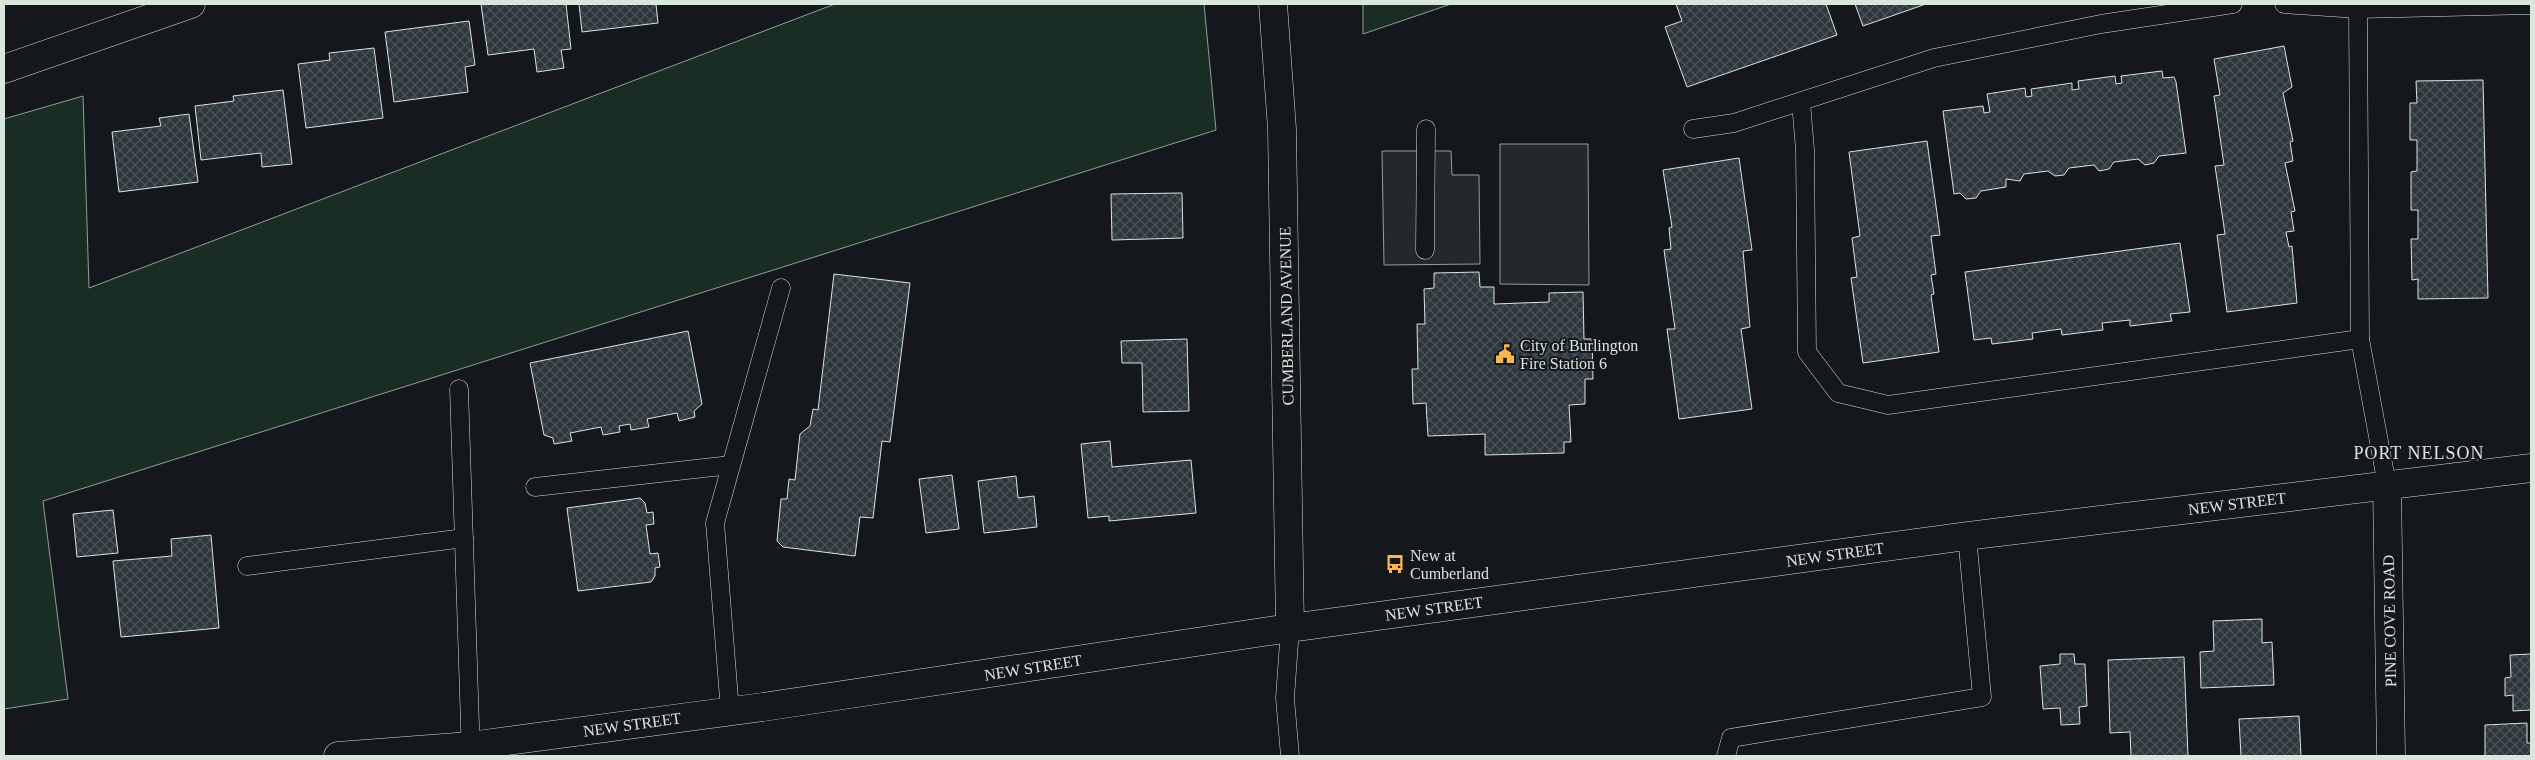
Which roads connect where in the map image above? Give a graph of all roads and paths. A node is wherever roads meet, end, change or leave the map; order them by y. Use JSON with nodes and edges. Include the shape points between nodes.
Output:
{"nodes":[{"id":1,"x":191,"y":4,"type":"edge"},
{"id":2,"x":1273,"y":4,"type":"edge"},
{"id":3,"x":2233,"y":4,"type":"edge"},
{"id":4,"x":2284,"y":4,"type":"edge"},
{"id":5,"x":2531,"y":5,"type":"edge"},
{"id":6,"x":2358,"y":9,"type":"junction"},
{"id":7,"x":4,"y":69,"type":"edge"},
{"id":8,"x":1801,"y":102,"type":"junction"},
{"id":9,"x":1426,"y":129,"type":"dead end"},
{"id":10,"x":1693,"y":129,"type":"dead end"},
{"id":11,"x":1425,"y":250,"type":"dead end"},
{"id":12,"x":781,"y":288,"type":"dead end"},
{"id":13,"x":2360,"y":338,"type":"junction"},
{"id":14,"x":459,"y":389,"type":"dead end"},
{"id":15,"x":731,"y":465,"type":"junction"},
{"id":16,"x":2531,"y":468,"type":"edge"},
{"id":17,"x":2387,"y":485,"type":"junction"},
{"id":18,"x":535,"y":487,"type":"dead end"},
{"id":19,"x":1967,"y":536,"type":"junction"},
{"id":20,"x":464,"y":538,"type":"junction"},
{"id":21,"x":247,"y":566,"type":"dead end"},
{"id":22,"x":1290,"y":628,"type":"junction"},
{"id":23,"x":730,"y":711,"type":"junction"},
{"id":24,"x":471,"y":751,"type":"edge"},
{"id":25,"x":338,"y":756,"type":"edge"},
{"id":26,"x":1290,"y":756,"type":"edge"},
{"id":27,"x":1726,"y":756,"type":"edge"},
{"id":28,"x":2391,"y":756,"type":"edge"}],
"edges":[{"from":1,"to":7,"type":"main road"},
{"from":2,"to":22,"type":"main road","name":"CUMBERLAND AVENUE","via":[[1282,129]]},
{"from":3,"to":8,"type":"lane","via":[[2101,24],[1934,58]]},
{"from":4,"to":6,"type":"lane"},
{"from":5,"to":6,"type":"lane"},
{"from":6,"to":13,"type":"lane"},
{"from":8,"to":10,"type":"lane","via":[[1734,123]]},
{"from":8,"to":13,"type":"lane","via":[[1805,150],[1807,352],[1838,393],[1888,405]]},
{"from":9,"to":11,"type":"lane"},
{"from":12,"to":15,"type":"lane"},
{"from":13,"to":17,"type":"lane"},
{"from":14,"to":20,"type":"lane"},
{"from":15,"to":18,"type":"lane"},
{"from":15,"to":23,"type":"lane","via":[[715,523]]},
{"from":16,"to":17,"type":"main road","name":"NEW STREET"},
{"from":17,"to":19,"type":"main road","name":"NEW STREET"},
{"from":17,"to":28,"type":"main road","name":"PINE COVE ROAD"},
{"from":19,"to":22,"type":"main road","name":"NEW STREET"},
{"from":19,"to":27,"type":"lane","via":[[1982,697],[1731,738]]},
{"from":20,"to":21,"type":"lane"},
{"from":20,"to":24,"type":"lane"},
{"from":22,"to":23,"type":"main road","name":"NEW STREET"},
{"from":22,"to":26,"type":"lane","via":[[1286,698]]},
{"from":23,"to":24,"type":"main road","name":"NEW STREET"},
{"from":24,"to":25,"type":"main road","name":"NEW STREET"}]}
